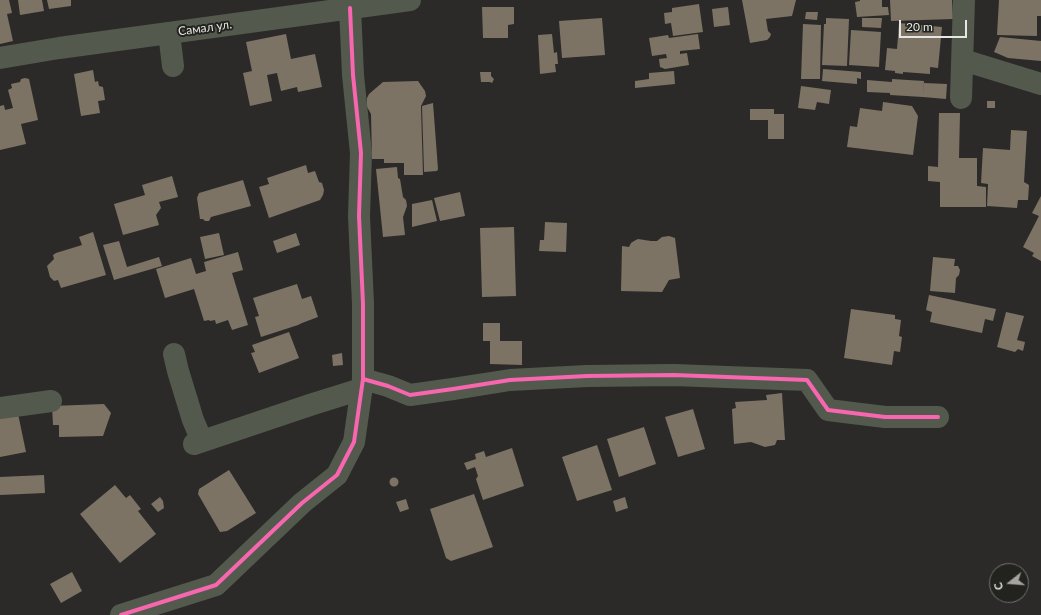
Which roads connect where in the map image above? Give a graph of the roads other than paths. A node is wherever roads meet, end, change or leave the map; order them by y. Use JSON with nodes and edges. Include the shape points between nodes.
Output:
{"nodes":[{"id":1,"x":410,"y":0,"type":"edge"},
{"id":2,"x":964,"y":0,"type":"edge"},
{"id":3,"x":350,"y":8,"type":"junction"},
{"id":4,"x":169,"y":33,"type":"junction"},
{"id":5,"x":0,"y":58,"type":"edge"},
{"id":6,"x":963,"y":60,"type":"junction"},
{"id":7,"x":173,"y":66,"type":"dead end"},
{"id":8,"x":1041,"y":84,"type":"edge"},
{"id":9,"x":961,"y":98,"type":"dead end"},
{"id":10,"x":174,"y":354,"type":"dead end"},
{"id":11,"x":362,"y":384,"type":"junction"},
{"id":12,"x":51,"y":401,"type":"dead end"},
{"id":13,"x":0,"y":408,"type":"edge"},
{"id":14,"x":938,"y":417,"type":"dead end"},
{"id":15,"x":121,"y":615,"type":"edge"}],
"edges":[{"from":1,"to":3,"type":"street","name":"Самал ул."},
{"from":2,"to":6,"type":"street"},
{"from":3,"to":4,"type":"street","name":"Самал ул."},
{"from":3,"to":11,"type":"street","via":[[353,75],[361,153],[359,216],[363,304]]},
{"from":4,"to":5,"type":"street","name":"Самал ул."},
{"from":4,"to":7,"type":"street"},
{"from":6,"to":8,"type":"street"},
{"from":6,"to":9,"type":"street"},
{"from":10,"to":11,"type":"street","via":[[198,443]]},
{"from":11,"to":14,"type":"street","via":[[388,386],[410,395],[510,380],[587,376],[674,375],[807,380],[828,410],[885,417]]},
{"from":11,"to":15,"type":"street","via":[[354,442],[337,475],[302,503],[216,585]]},
{"from":12,"to":13,"type":"street"}]}
